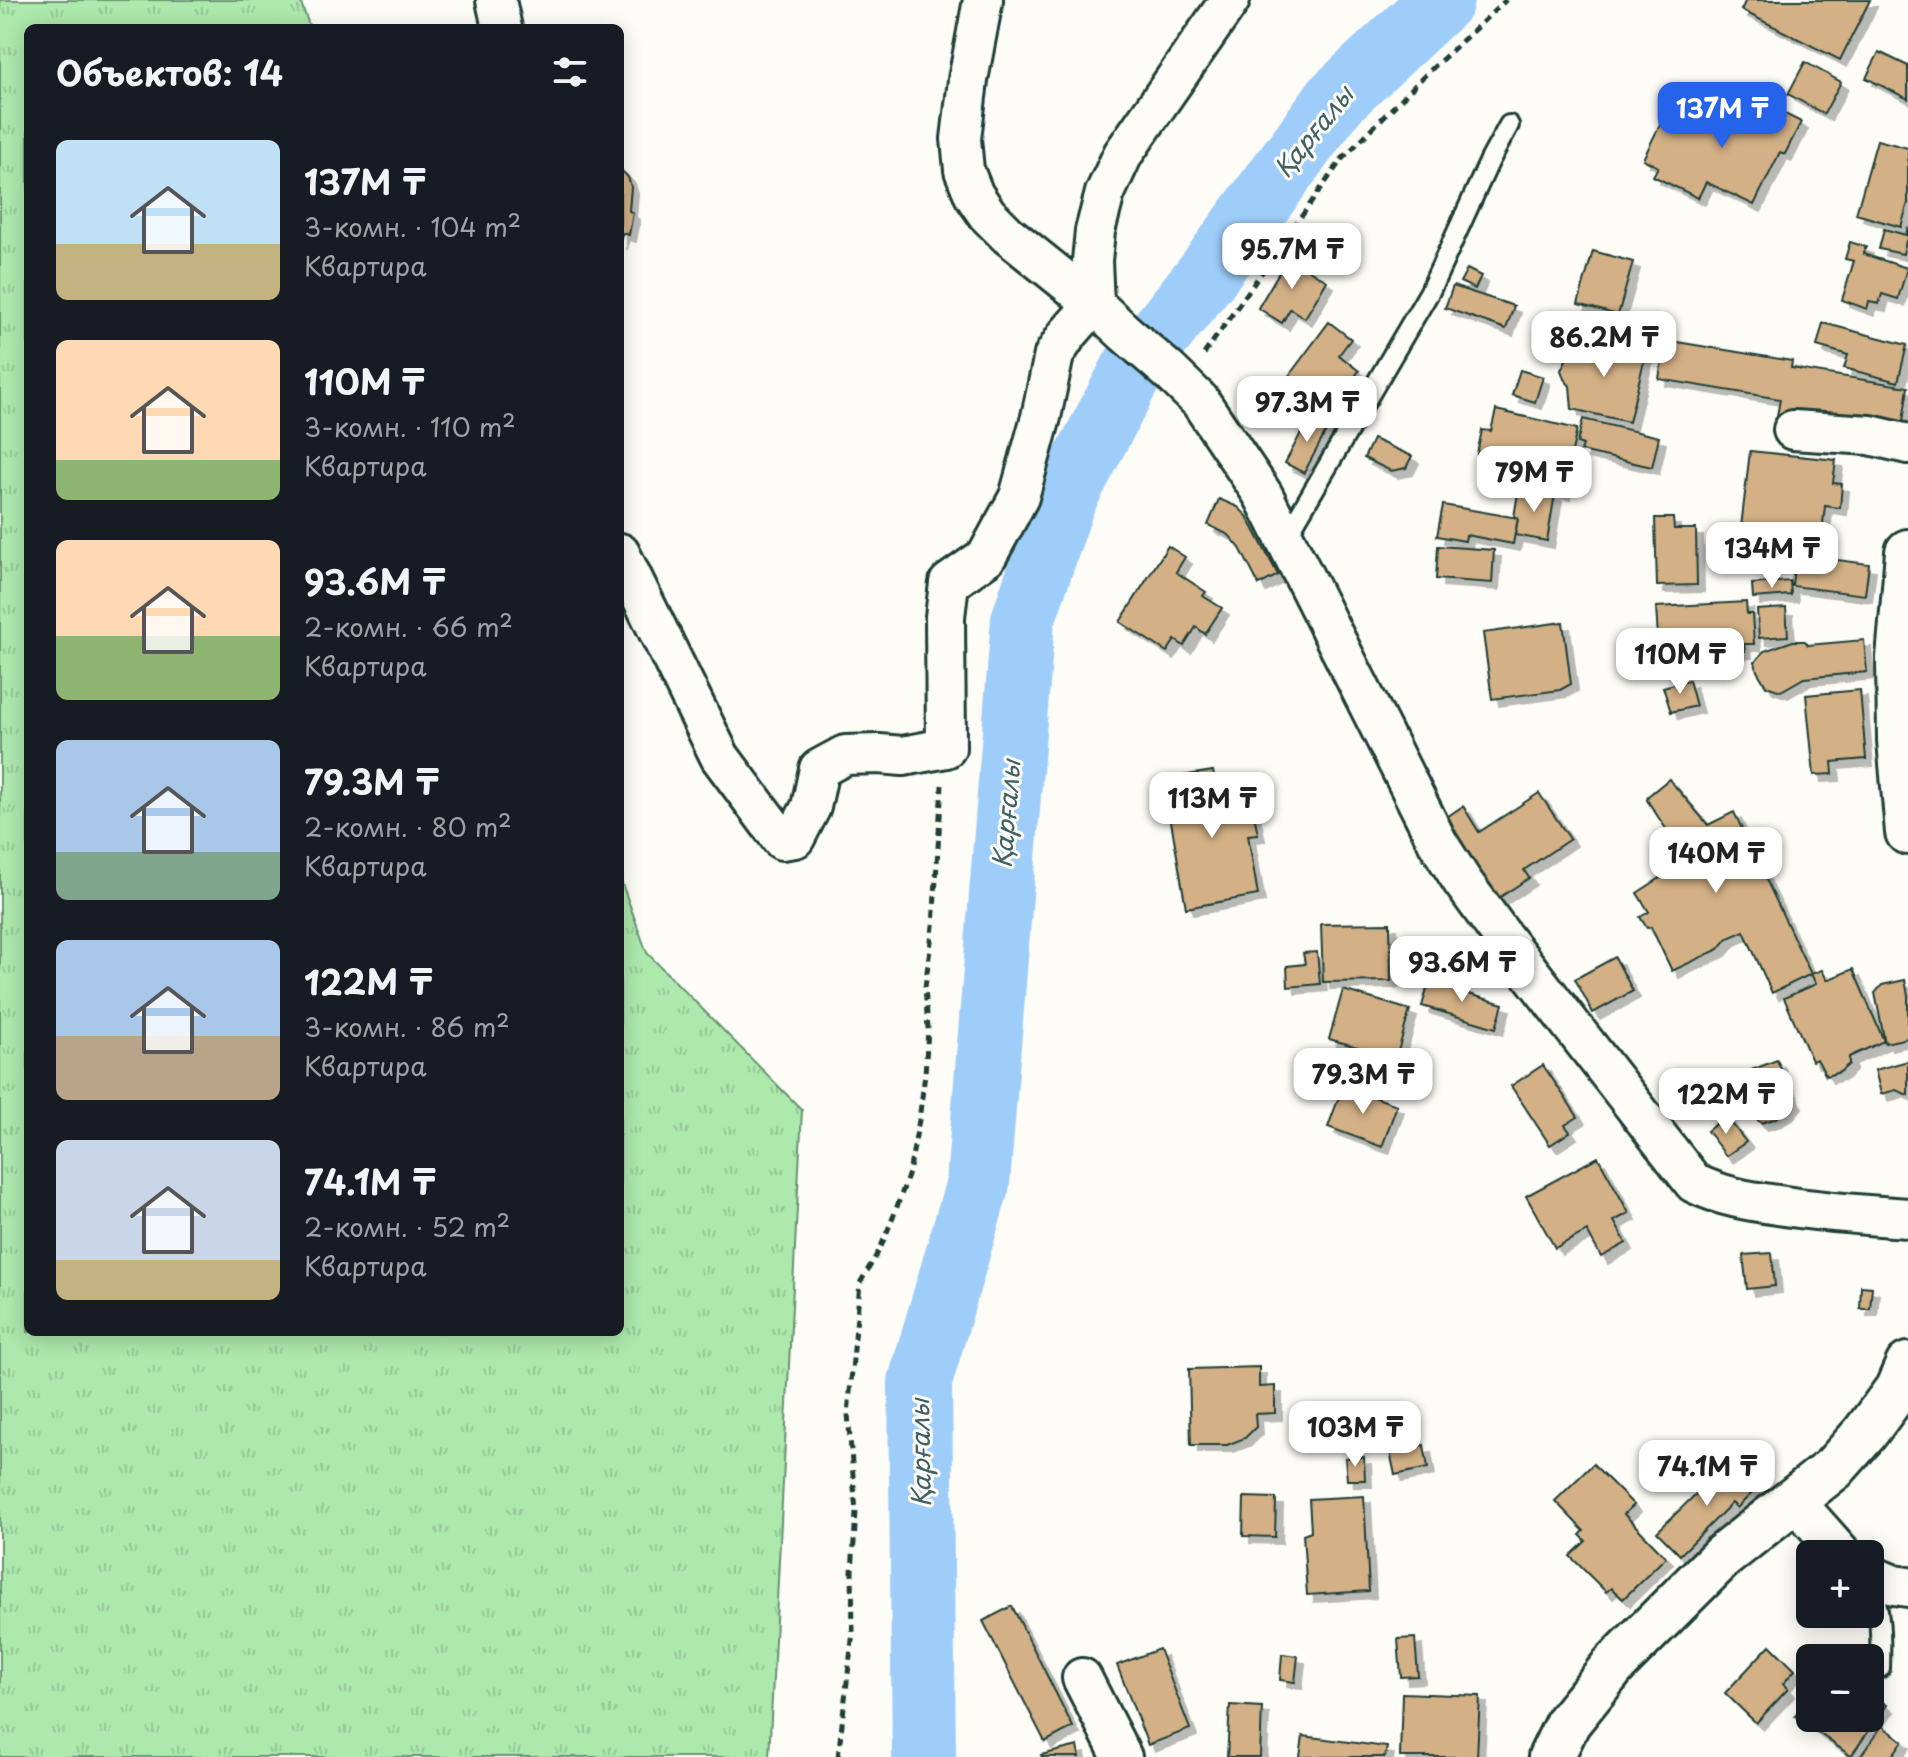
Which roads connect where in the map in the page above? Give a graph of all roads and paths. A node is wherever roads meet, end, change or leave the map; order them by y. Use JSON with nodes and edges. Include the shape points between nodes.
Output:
{"nodes":[{"id":1,"x":496,"y":0,"type":"edge"},
{"id":2,"x":983,"y":0,"type":"edge"},
{"id":3,"x":1230,"y":0,"type":"edge"},
{"id":4,"x":1506,"y":0,"type":"edge"},
{"id":5,"x":501,"y":24,"type":"edge"},
{"id":6,"x":1509,"y":125,"type":"dead end"},
{"id":7,"x":1094,"y":304,"type":"junction"},
{"id":8,"x":1176,"y":378,"type":"junction"},
{"id":9,"x":1793,"y":430,"type":"dead end"},
{"id":10,"x":1908,"y":444,"type":"edge"},
{"id":11,"x":1285,"y":539,"type":"junction"},
{"id":12,"x":1908,"y":552,"type":"edge"},
{"id":13,"x":624,"y":561,"type":"edge"},
{"id":14,"x":946,"y":748,"type":"junction"},
{"id":15,"x":1908,"y":832,"type":"edge"},
{"id":16,"x":1908,"y":1218,"type":"edge"},
{"id":17,"x":1904,"y":1387,"type":"edge"},
{"id":18,"x":1794,"y":1500,"type":"junction"},
{"id":19,"x":1830,"y":1540,"type":"edge"},
{"id":20,"x":1884,"y":1582,"type":"edge"},
{"id":21,"x":1908,"y":1587,"type":"edge"},
{"id":22,"x":1082,"y":1678,"type":"dead end"},
{"id":23,"x":838,"y":1757,"type":"edge"},
{"id":24,"x":1122,"y":1757,"type":"edge"},
{"id":25,"x":1551,"y":1757,"type":"edge"}],
"edges":[{"from":1,"to":5,"type":"street"},
{"from":2,"to":7,"type":"street","via":[[961,139],[964,170],[987,214]]},
{"from":3,"to":7,"type":"street","via":[[1123,154],[1105,193],[1092,261]]},
{"from":4,"to":8,"type":"path","via":[[1342,159]]},
{"from":6,"to":11,"type":"lane","via":[[1430,291]]},
{"from":7,"to":8,"type":"street"},
{"from":7,"to":14,"type":"street","via":[[1054,355],[1019,497],[987,556],[949,583]]},
{"from":8,"to":11,"type":"street","via":[[1200,401]]},
{"from":9,"to":10,"type":"street","via":[[1870,435]]},
{"from":11,"to":16,"type":"street","via":[[1454,869],[1694,1183],[1760,1203]]},
{"from":12,"to":15,"type":"street","via":[[1899,658]]},
{"from":13,"to":14,"type":"street","via":[[720,757],[782,840],[795,838],[811,807],[819,769],[845,755],[903,756]]},
{"from":14,"to":23,"type":"path","via":[[919,1120],[894,1215],[860,1283],[848,1414],[856,1512],[853,1632]]},
{"from":17,"to":18,"type":"street","via":[[1834,1468]]},
{"from":18,"to":19,"type":"street"},
{"from":18,"to":25,"type":"street","via":[[1722,1557],[1614,1665],[1568,1722]]},
{"from":20,"to":21,"type":"street"},
{"from":22,"to":24,"type":"street"}]}
